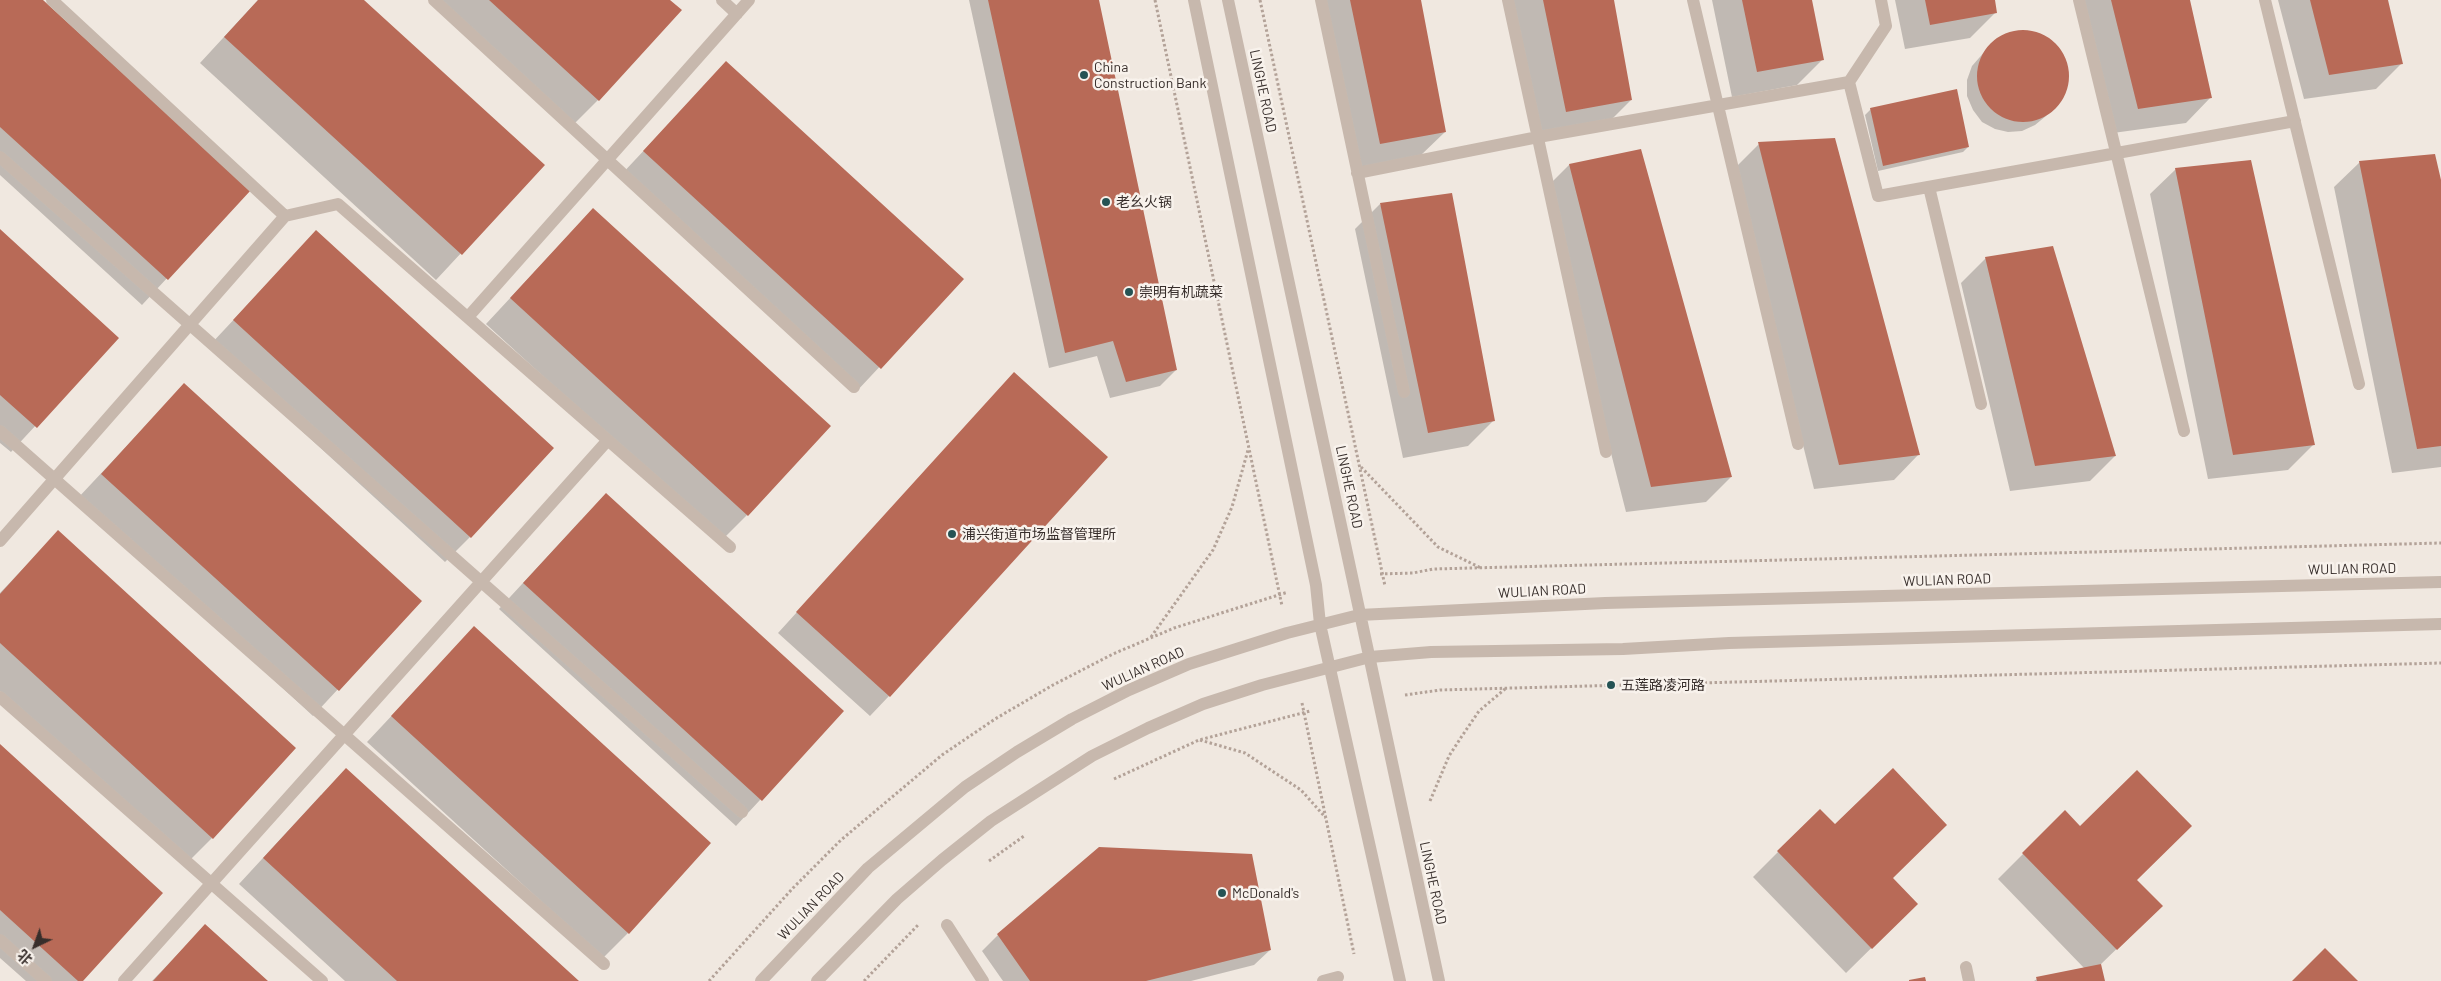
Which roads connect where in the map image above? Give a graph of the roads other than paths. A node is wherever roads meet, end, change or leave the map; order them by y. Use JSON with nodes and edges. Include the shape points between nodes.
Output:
{"nodes":[{"id":1,"x":52,"y":0,"type":"edge"},
{"id":2,"x":434,"y":0,"type":"edge"},
{"id":3,"x":722,"y":0,"type":"edge"},
{"id":4,"x":750,"y":0,"type":"edge"},
{"id":5,"x":1194,"y":0,"type":"edge"},
{"id":6,"x":1228,"y":0,"type":"edge"},
{"id":7,"x":1321,"y":0,"type":"edge"},
{"id":8,"x":1508,"y":0,"type":"edge"},
{"id":9,"x":1693,"y":0,"type":"edge"},
{"id":10,"x":1881,"y":0,"type":"edge"},
{"id":11,"x":2079,"y":0,"type":"edge"},
{"id":12,"x":2265,"y":0,"type":"edge"},
{"id":13,"x":737,"y":14,"type":"junction"},
{"id":14,"x":1849,"y":82,"type":"junction"},
{"id":15,"x":1718,"y":105,"type":"junction"},
{"id":16,"x":2295,"y":121,"type":"junction"},
{"id":17,"x":1538,"y":137,"type":"junction"},
{"id":18,"x":2116,"y":153,"type":"junction"},
{"id":19,"x":0,"y":157,"type":"edge"},
{"id":20,"x":608,"y":160,"type":"junction"},
{"id":21,"x":1358,"y":173,"type":"junction"},
{"id":22,"x":1929,"y":187,"type":"junction"},
{"id":23,"x":286,"y":216,"type":"junction"},
{"id":24,"x":468,"y":317,"type":"junction"},
{"id":25,"x":190,"y":325,"type":"junction"},
{"id":26,"x":2360,"y":384,"type":"dead end"},
{"id":27,"x":854,"y":387,"type":"dead end"},
{"id":28,"x":1404,"y":392,"type":"dead end"},
{"id":29,"x":1981,"y":404,"type":"dead end"},
{"id":30,"x":0,"y":431,"type":"edge"},
{"id":31,"x":2184,"y":431,"type":"dead end"},
{"id":32,"x":608,"y":440,"type":"junction"},
{"id":33,"x":1798,"y":444,"type":"dead end"},
{"id":34,"x":1606,"y":452,"type":"dead end"},
{"id":35,"x":54,"y":480,"type":"junction"},
{"id":36,"x":0,"y":542,"type":"edge"},
{"id":37,"x":730,"y":547,"type":"dead end"},
{"id":38,"x":482,"y":582,"type":"junction"},
{"id":39,"x":2441,"y":582,"type":"edge"},
{"id":40,"x":1359,"y":615,"type":"junction"},
{"id":41,"x":1320,"y":624,"type":"junction"},
{"id":42,"x":2441,"y":624,"type":"edge"},
{"id":43,"x":1370,"y":657,"type":"junction"},
{"id":44,"x":1331,"y":666,"type":"junction"},
{"id":45,"x":0,"y":697,"type":"edge"},
{"id":46,"x":344,"y":735,"type":"junction"},
{"id":47,"x":742,"y":812,"type":"dead end"},
{"id":48,"x":212,"y":884,"type":"junction"},
{"id":49,"x":947,"y":925,"type":"dead end"},
{"id":50,"x":0,"y":940,"type":"edge"},
{"id":51,"x":604,"y":964,"type":"dead end"},
{"id":52,"x":1966,"y":967,"type":"dead end"},
{"id":53,"x":1338,"y":977,"type":"dead end"},
{"id":54,"x":46,"y":981,"type":"edge"},
{"id":55,"x":124,"y":981,"type":"edge"},
{"id":56,"x":322,"y":981,"type":"edge"},
{"id":57,"x":761,"y":981,"type":"edge"},
{"id":58,"x":817,"y":981,"type":"edge"},
{"id":59,"x":983,"y":981,"type":"edge"},
{"id":60,"x":1323,"y":981,"type":"edge"},
{"id":61,"x":1400,"y":981,"type":"edge"},
{"id":62,"x":1439,"y":981,"type":"edge"},
{"id":63,"x":1969,"y":981,"type":"edge"}],
"edges":[{"from":1,"to":23,"type":"street"},
{"from":2,"to":20,"type":"street"},
{"from":3,"to":13,"type":"street"},
{"from":4,"to":13,"type":"street"},
{"from":5,"to":41,"type":"street","via":[[1316,585]]},
{"from":6,"to":40,"type":"street","name":"LINGHE ROAD"},
{"from":7,"to":21,"type":"street"},
{"from":8,"to":17,"type":"street"},
{"from":9,"to":15,"type":"street"},
{"from":10,"to":14,"type":"street","via":[[1886,26]]},
{"from":11,"to":18,"type":"street"},
{"from":12,"to":16,"type":"street"},
{"from":13,"to":20,"type":"street"},
{"from":14,"to":15,"type":"street"},
{"from":14,"to":22,"type":"street","via":[[1878,196]]},
{"from":15,"to":17,"type":"street"},
{"from":15,"to":33,"type":"street"},
{"from":16,"to":18,"type":"street"},
{"from":16,"to":26,"type":"street"},
{"from":17,"to":21,"type":"street"},
{"from":17,"to":34,"type":"street"},
{"from":18,"to":22,"type":"street"},
{"from":18,"to":31,"type":"street"},
{"from":19,"to":25,"type":"street"},
{"from":20,"to":24,"type":"street"},
{"from":20,"to":27,"type":"street"},
{"from":21,"to":28,"type":"street"},
{"from":22,"to":29,"type":"street"},
{"from":23,"to":24,"type":"street","via":[[338,204]]},
{"from":23,"to":25,"type":"street"},
{"from":24,"to":32,"type":"street"},
{"from":25,"to":35,"type":"street"},
{"from":25,"to":38,"type":"street"},
{"from":30,"to":35,"type":"street"},
{"from":32,"to":37,"type":"street"},
{"from":32,"to":38,"type":"street"},
{"from":35,"to":36,"type":"street"},
{"from":35,"to":46,"type":"street"},
{"from":38,"to":46,"type":"street"},
{"from":38,"to":47,"type":"street"},
{"from":39,"to":40,"type":"street","name":"WULIAN ROAD","via":[[1605,604]]},
{"from":40,"to":41,"type":"street","name":"WULIAN ROAD"},
{"from":40,"to":43,"type":"street","name":"LINGHE ROAD"},
{"from":41,"to":44,"type":"street"},
{"from":41,"to":57,"type":"street","name":"WULIAN ROAD","via":[[1189,664],[1072,719],[1017,752],[965,787],[868,868]]},
{"from":42,"to":43,"type":"street","via":[[1431,652]]},
{"from":43,"to":44,"type":"street"},
{"from":43,"to":62,"type":"street","name":"LINGHE ROAD"},
{"from":44,"to":58,"type":"street","via":[[1204,704],[1092,756],[1039,788],[991,820],[897,899]]},
{"from":44,"to":61,"type":"street"},
{"from":45,"to":48,"type":"street"},
{"from":46,"to":48,"type":"street"},
{"from":46,"to":51,"type":"street"},
{"from":48,"to":55,"type":"street"},
{"from":48,"to":56,"type":"street"},
{"from":49,"to":59,"type":"street"},
{"from":50,"to":54,"type":"street"},
{"from":52,"to":63,"type":"street"},
{"from":53,"to":60,"type":"street"}]}
